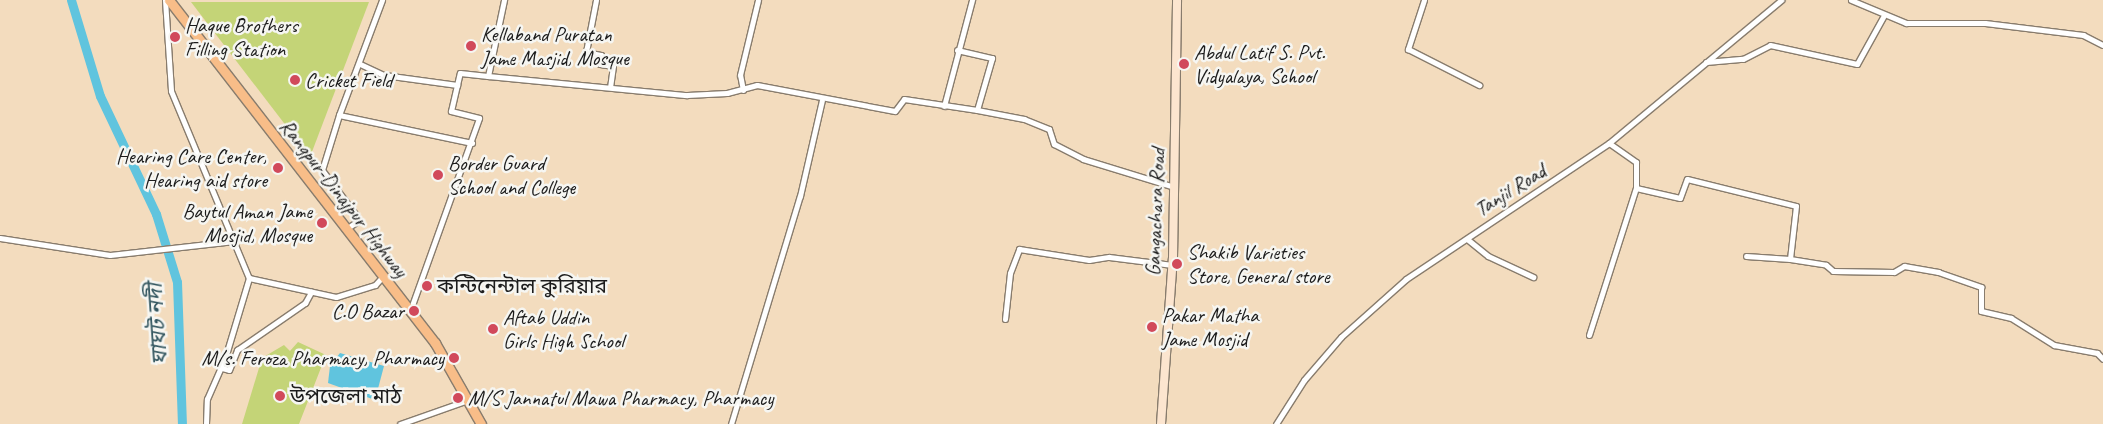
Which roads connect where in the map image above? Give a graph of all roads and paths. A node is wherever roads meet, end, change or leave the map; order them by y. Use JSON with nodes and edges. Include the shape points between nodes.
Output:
{"nodes":[{"id":1,"x":165,"y":0,"type":"edge"},
{"id":2,"x":169,"y":0,"type":"edge"},
{"id":3,"x":382,"y":0,"type":"edge"},
{"id":4,"x":503,"y":0,"type":"edge"},
{"id":5,"x":596,"y":0,"type":"edge"},
{"id":6,"x":758,"y":0,"type":"edge"},
{"id":7,"x":972,"y":0,"type":"edge"},
{"id":8,"x":1177,"y":0,"type":"edge"},
{"id":9,"x":1424,"y":0,"type":"edge"},
{"id":10,"x":1781,"y":0,"type":"edge"},
{"id":11,"x":1851,"y":0,"type":"edge"},
{"id":12,"x":1883,"y":17,"type":"junction"},
{"id":13,"x":2103,"y":45,"type":"edge"},
{"id":14,"x":957,"y":50,"type":"junction"},
{"id":15,"x":1706,"y":62,"type":"junction"},
{"id":16,"x":360,"y":64,"type":"junction"},
{"id":17,"x":488,"y":76,"type":"junction"},
{"id":18,"x":457,"y":85,"type":"junction"},
{"id":19,"x":1479,"y":85,"type":"dead end"},
{"id":20,"x":610,"y":87,"type":"junction"},
{"id":21,"x":743,"y":90,"type":"junction"},
{"id":22,"x":822,"y":100,"type":"junction"},
{"id":23,"x":944,"y":106,"type":"junction"},
{"id":24,"x":978,"y":110,"type":"junction"},
{"id":25,"x":339,"y":115,"type":"junction"},
{"id":26,"x":472,"y":142,"type":"junction"},
{"id":27,"x":1608,"y":143,"type":"junction"},
{"id":28,"x":1174,"y":187,"type":"junction"},
{"id":29,"x":1636,"y":188,"type":"junction"},
{"id":30,"x":346,"y":229,"type":"junction"},
{"id":31,"x":0,"y":238,"type":"edge"},
{"id":32,"x":1467,"y":239,"type":"junction"},
{"id":33,"x":234,"y":240,"type":"junction"},
{"id":34,"x":1746,"y":256,"type":"dead end"},
{"id":35,"x":1790,"y":259,"type":"junction"},
{"id":36,"x":1172,"y":265,"type":"junction"},
{"id":37,"x":383,"y":276,"type":"junction"},
{"id":38,"x":1533,"y":277,"type":"dead end"},
{"id":39,"x":249,"y":278,"type":"junction"},
{"id":40,"x":311,"y":292,"type":"junction"},
{"id":41,"x":410,"y":311,"type":"junction"},
{"id":42,"x":1005,"y":319,"type":"dead end"},
{"id":43,"x":1589,"y":336,"type":"dead end"},
{"id":44,"x":2103,"y":359,"type":"edge"},
{"id":45,"x":222,"y":368,"type":"junction"},
{"id":46,"x":470,"y":400,"type":"junction"},
{"id":47,"x":206,"y":424,"type":"edge"},
{"id":48,"x":400,"y":424,"type":"edge"},
{"id":49,"x":481,"y":424,"type":"edge"},
{"id":50,"x":731,"y":424,"type":"edge"},
{"id":51,"x":1161,"y":424,"type":"edge"},
{"id":52,"x":1276,"y":424,"type":"edge"}],
"edges":[{"from":1,"to":33,"type":"street","via":[[171,91]]},
{"from":2,"to":30,"type":"highway","name":"Rangpur-Dinajpur Highway"},
{"from":3,"to":16,"type":"street"},
{"from":4,"to":17,"type":"street"},
{"from":5,"to":20,"type":"street","via":[[586,52],[601,55],[600,64],[613,66]]},
{"from":6,"to":21,"type":"street","via":[[740,75]]},
{"from":7,"to":14,"type":"street"},
{"from":8,"to":28,"type":"main road","name":"Gangachara Road"},
{"from":9,"to":19,"type":"street","via":[[1408,49]]},
{"from":10,"to":15,"type":"street","name":"Tanjil Road"},
{"from":11,"to":12,"type":"street"},
{"from":12,"to":13,"type":"street","via":[[1906,23],[1985,22],[2083,36]]},
{"from":12,"to":15,"type":"street","via":[[1857,64],[1770,45],[1743,59]]},
{"from":14,"to":23,"type":"street"},
{"from":14,"to":24,"type":"street","via":[[992,58]]},
{"from":15,"to":27,"type":"street","name":"Tanjil Road"},
{"from":16,"to":18,"type":"street","via":[[384,75]]},
{"from":16,"to":25,"type":"street"},
{"from":17,"to":18,"type":"street","via":[[460,73]]},
{"from":17,"to":20,"type":"street"},
{"from":18,"to":26,"type":"street","via":[[451,111],[479,118]]},
{"from":20,"to":21,"type":"street","via":[[709,95]]},
{"from":21,"to":22,"type":"street","via":[[757,85]]},
{"from":22,"to":23,"type":"street","via":[[895,111],[904,99]]},
{"from":22,"to":50,"type":"street","via":[[800,196]]},
{"from":23,"to":24,"type":"street"},
{"from":24,"to":28,"type":"street","via":[[1024,119],[1049,129],[1054,144],[1083,159]]},
{"from":25,"to":26,"type":"street"},
{"from":25,"to":30,"type":"street","via":[[322,170],[356,215],[358,221]]},
{"from":26,"to":41,"type":"street"},
{"from":27,"to":29,"type":"street","via":[[1636,162]]},
{"from":27,"to":32,"type":"street","name":"Tanjil Road"},
{"from":28,"to":36,"type":"main road","name":"Gangachara Road"},
{"from":29,"to":35,"type":"street","via":[[1680,198],[1688,179],[1796,206]]},
{"from":29,"to":43,"type":"street"},
{"from":30,"to":37,"type":"highway","name":"Rangpur-Dinajpur Highway"},
{"from":31,"to":33,"type":"street","via":[[110,254],[147,253]]},
{"from":32,"to":38,"type":"street","via":[[1488,256]]},
{"from":32,"to":52,"type":"street","name":"Tanjil Road","via":[[1406,279],[1342,337],[1304,380]]},
{"from":33,"to":39,"type":"street"},
{"from":34,"to":35,"type":"street"},
{"from":35,"to":44,"type":"street","via":[[1826,264],[1832,271],[1894,272],[1904,266],[1938,272],[1981,287],[1981,311],[2011,318],[2054,345],[2097,353]]},
{"from":36,"to":42,"type":"street","via":[[1109,257],[1089,260],[1019,249],[1010,273]]},
{"from":36,"to":51,"type":"main road","name":"Gangachara Road"},
{"from":37,"to":40,"type":"street","via":[[375,285],[354,294],[336,297]]},
{"from":37,"to":41,"type":"highway","name":"Rangpur-Dinajpur Highway"},
{"from":39,"to":40,"type":"street"},
{"from":39,"to":45,"type":"street"},
{"from":40,"to":45,"type":"street","via":[[305,303],[237,350],[229,370]]},
{"from":41,"to":46,"type":"highway","name":"Rangpur-Dinajpur Highway","via":[[453,368]]},
{"from":45,"to":47,"type":"street","via":[[207,398]]},
{"from":46,"to":48,"type":"street"},
{"from":46,"to":49,"type":"highway","name":"Rangpur-Dinajpur Highway"}]}
